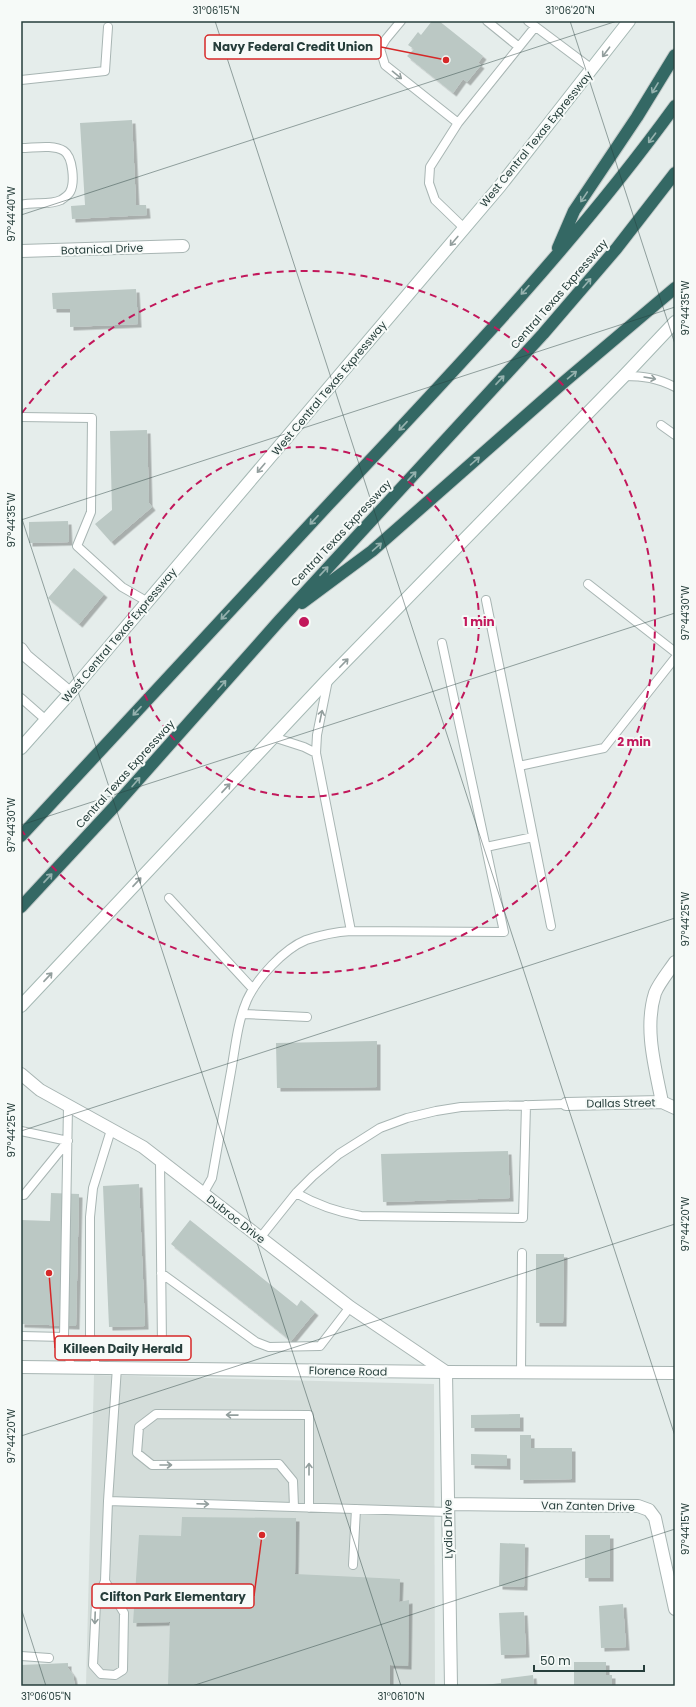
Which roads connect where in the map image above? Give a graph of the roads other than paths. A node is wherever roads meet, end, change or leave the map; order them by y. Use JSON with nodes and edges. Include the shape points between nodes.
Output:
{"nodes":[{"id":1,"x":401,"y":21,"type":"edge"},
{"id":2,"x":487,"y":21,"type":"edge"},
{"id":3,"x":528,"y":21,"type":"edge"},
{"id":4,"x":629,"y":21,"type":"edge"},
{"id":5,"x":108,"y":27,"type":"dead end"},
{"id":6,"x":535,"y":27,"type":"junction"},
{"id":7,"x":519,"y":47,"type":"junction"},
{"id":8,"x":675,"y":54,"type":"edge"},
{"id":9,"x":592,"y":69,"type":"junction"},
{"id":10,"x":21,"y":80,"type":"edge"},
{"id":11,"x":675,"y":106,"type":"edge"},
{"id":12,"x":458,"y":123,"type":"junction"},
{"id":13,"x":21,"y":148,"type":"edge"},
{"id":14,"x":675,"y":173,"type":"edge"},
{"id":15,"x":21,"y":205,"type":"edge"},
{"id":16,"x":464,"y":228,"type":"junction"},
{"id":17,"x":183,"y":246,"type":"dead end"},
{"id":18,"x":21,"y":251,"type":"edge"},
{"id":19,"x":552,"y":262,"type":"junction"},
{"id":20,"x":675,"y":288,"type":"edge"},
{"id":21,"x":675,"y":322,"type":"edge"},
{"id":22,"x":624,"y":376,"type":"junction"},
{"id":23,"x":675,"y":387,"type":"edge"},
{"id":24,"x":21,"y":416,"type":"edge"},
{"id":25,"x":662,"y":425,"type":"dead end"},
{"id":26,"x":675,"y":435,"type":"edge"},
{"id":27,"x":588,"y":584,"type":"dead end"},
{"id":28,"x":486,"y":600,"type":"dead end"},
{"id":29,"x":148,"y":602,"type":"junction"},
{"id":30,"x":279,"y":621,"type":"junction"},
{"id":31,"x":442,"y":643,"type":"dead end"},
{"id":32,"x":21,"y":649,"type":"edge"},
{"id":33,"x":675,"y":652,"type":"edge"},
{"id":34,"x":675,"y":658,"type":"edge"},
{"id":35,"x":328,"y":679,"type":"junction"},
{"id":36,"x":70,"y":693,"type":"junction"},
{"id":37,"x":21,"y":698,"type":"edge"},
{"id":38,"x":46,"y":720,"type":"junction"},
{"id":39,"x":273,"y":737,"type":"junction"},
{"id":40,"x":21,"y":748,"type":"edge"},
{"id":41,"x":316,"y":753,"type":"junction"},
{"id":42,"x":519,"y":766,"type":"junction"},
{"id":43,"x":21,"y":836,"type":"edge"},
{"id":44,"x":533,"y":838,"type":"junction"},
{"id":45,"x":486,"y":847,"type":"junction"},
{"id":46,"x":168,"y":898,"type":"dead end"},
{"id":47,"x":21,"y":907,"type":"edge"},
{"id":48,"x":551,"y":926,"type":"dead end"},
{"id":49,"x":351,"y":931,"type":"junction"},
{"id":50,"x":675,"y":962,"type":"edge"},
{"id":51,"x":253,"y":989,"type":"junction"},
{"id":52,"x":21,"y":1006,"type":"edge"},
{"id":53,"x":243,"y":1014,"type":"junction"},
{"id":54,"x":307,"y":1017,"type":"dead end"},
{"id":55,"x":21,"y":1074,"type":"edge"},
{"id":56,"x":662,"y":1102,"type":"junction"},
{"id":57,"x":566,"y":1104,"type":"joint"},
{"id":58,"x":526,"y":1105,"type":"junction"},
{"id":59,"x":68,"y":1106,"type":"junction"},
{"id":60,"x":675,"y":1108,"type":"edge"},
{"id":61,"x":111,"y":1130,"type":"junction"},
{"id":62,"x":21,"y":1131,"type":"edge"},
{"id":63,"x":68,"y":1141,"type":"junction"},
{"id":64,"x":160,"y":1161,"type":"junction"},
{"id":65,"x":296,"y":1193,"type":"junction"},
{"id":66,"x":203,"y":1194,"type":"junction"},
{"id":67,"x":21,"y":1195,"type":"edge"},
{"id":68,"x":260,"y":1238,"type":"junction"},
{"id":69,"x":522,"y":1253,"type":"dead end"},
{"id":70,"x":161,"y":1273,"type":"junction"},
{"id":71,"x":350,"y":1307,"type":"junction"},
{"id":72,"x":21,"y":1336,"type":"edge"},
{"id":73,"x":64,"y":1337,"type":"junction"},
{"id":74,"x":92,"y":1345,"type":"junction"},
{"id":75,"x":21,"y":1367,"type":"edge"},
{"id":76,"x":71,"y":1367,"type":"junction"},
{"id":77,"x":96,"y":1367,"type":"junction"},
{"id":78,"x":117,"y":1367,"type":"junction"},
{"id":79,"x":446,"y":1372,"type":"junction"},
{"id":80,"x":521,"y":1373,"type":"junction"},
{"id":81,"x":675,"y":1373,"type":"edge"},
{"id":82,"x":108,"y":1501,"type":"junction"},
{"id":83,"x":294,"y":1507,"type":"junction"},
{"id":84,"x":309,"y":1508,"type":"junction"},
{"id":85,"x":448,"y":1508,"type":"junction"},
{"id":86,"x":356,"y":1509,"type":"junction"},
{"id":87,"x":353,"y":1565,"type":"dead end"},
{"id":88,"x":105,"y":1581,"type":"junction"},
{"id":89,"x":675,"y":1609,"type":"edge"},
{"id":90,"x":21,"y":1656,"type":"edge"},
{"id":91,"x":49,"y":1658,"type":"dead end"},
{"id":92,"x":451,"y":1686,"type":"edge"}],
"edges":[{"from":1,"to":12,"type":"lane","one_way":true,"via":[[380,49],[385,65]]},
{"from":2,"to":7,"type":"lane"},
{"from":3,"to":6,"type":"lane"},
{"from":4,"to":9,"type":"street","name":"West Central Texas Expressway","one_way":true},
{"from":5,"to":10,"type":"lane","via":[[105,72]]},
{"from":6,"to":7,"type":"lane"},
{"from":6,"to":9,"type":"lane"},
{"from":7,"to":12,"type":"lane"},
{"from":8,"to":19,"type":"highway","one_way":true,"via":[[638,117],[574,211]]},
{"from":9,"to":16,"type":"street","name":"West Central Texas Expressway"},
{"from":11,"to":19,"type":"highway","one_way":true,"via":[[606,197]]},
{"from":12,"to":16,"type":"lane","via":[[430,167],[429,183],[435,200]]},
{"from":13,"to":15,"type":"lane","via":[[52,148],[64,151],[69,157],[74,179],[70,192],[60,200],[46,204]]},
{"from":30,"to":14,"type":"highway","name":"Central Texas Expressway","one_way":true,"via":[[543,334],[616,250]]},
{"from":16,"to":29,"type":"street","name":"West Central Texas Expressway","one_way":true},
{"from":17,"to":18,"type":"street","name":"Botanical Drive"},
{"from":19,"to":43,"type":"highway","one_way":true},
{"from":30,"to":20,"type":"highway","one_way":true,"via":[[372,551]]},
{"from":21,"to":22,"type":"street"},
{"from":22,"to":23,"type":"lane","one_way":true,"via":[[660,379]]},
{"from":35,"to":22,"type":"street","one_way":true},
{"from":24,"to":29,"type":"lane","via":[[92,418],[91,512],[77,546],[122,587]]},
{"from":25,"to":26,"type":"lane"},
{"from":27,"to":33,"type":"lane"},
{"from":28,"to":42,"type":"lane"},
{"from":29,"to":36,"type":"street","name":"West Central Texas Expressway"},
{"from":47,"to":30,"type":"highway","name":"Central Texas Expressway","one_way":true,"via":[[114,807]]},
{"from":31,"to":45,"type":"lane"},
{"from":32,"to":36,"type":"street"},
{"from":34,"to":42,"type":"lane","via":[[604,748]]},
{"from":35,"to":39,"type":"street"},
{"from":41,"to":35,"type":"lane","one_way":true},
{"from":36,"to":38,"type":"street","name":"West Central Texas Expressway"},
{"from":37,"to":38,"type":"lane"},
{"from":38,"to":40,"type":"street","name":"West Central Texas Expressway"},
{"from":39,"to":41,"type":"lane"},
{"from":52,"to":39,"type":"street","one_way":true},
{"from":41,"to":49,"type":"lane"},
{"from":42,"to":44,"type":"lane"},
{"from":44,"to":45,"type":"lane"},
{"from":44,"to":48,"type":"lane"},
{"from":45,"to":49,"type":"lane","via":[[504,932]]},
{"from":46,"to":51,"type":"lane"},
{"from":49,"to":51,"type":"lane","via":[[328,933],[305,941],[284,954]]},
{"from":50,"to":56,"type":"street","via":[[656,992],[650,1018]]},
{"from":51,"to":53,"type":"lane"},
{"from":53,"to":54,"type":"lane"},
{"from":53,"to":66,"type":"lane","via":[[212,1178]]},
{"from":55,"to":59,"type":"street","name":"Dubroc Drive","via":[[40,1090]]},
{"from":56,"to":57,"type":"street","name":"Dallas Street"},
{"from":56,"to":60,"type":"street","name":"Dallas Street"},
{"from":57,"to":58,"type":"lane"},
{"from":58,"to":65,"type":"lane","via":[[462,1107],[436,1111],[380,1128],[339,1154]]},
{"from":58,"to":65,"type":"lane","via":[[523,1218],[361,1216],[317,1205]]},
{"from":59,"to":61,"type":"street","name":"Dubroc Drive"},
{"from":59,"to":63,"type":"lane"},
{"from":61,"to":64,"type":"street","name":"Dubroc Drive","via":[[143,1147]]},
{"from":61,"to":74,"type":"lane","via":[[93,1188],[90,1216]]},
{"from":62,"to":63,"type":"lane"},
{"from":63,"to":67,"type":"lane","via":[[24,1195]]},
{"from":63,"to":73,"type":"lane"},
{"from":64,"to":66,"type":"street","name":"Dubroc Drive"},
{"from":64,"to":70,"type":"lane"},
{"from":65,"to":68,"type":"lane"},
{"from":66,"to":68,"type":"street","name":"Dubroc Drive"},
{"from":68,"to":71,"type":"street","name":"Dubroc Drive"},
{"from":69,"to":80,"type":"lane"},
{"from":70,"to":71,"type":"lane","via":[[256,1342],[269,1347],[320,1346]]},
{"from":70,"to":74,"type":"lane","via":[[162,1346]]},
{"from":71,"to":79,"type":"street","name":"Dubroc Drive"},
{"from":72,"to":73,"type":"lane"},
{"from":73,"to":76,"type":"lane"},
{"from":74,"to":77,"type":"lane"},
{"from":75,"to":76,"type":"street","name":"Florence Road"},
{"from":76,"to":77,"type":"street","name":"Florence Road"},
{"from":77,"to":78,"type":"street","name":"Florence Road"},
{"from":78,"to":79,"type":"street","name":"Florence Road"},
{"from":78,"to":82,"type":"lane"},
{"from":79,"to":80,"type":"street","name":"Florence Road"},
{"from":79,"to":85,"type":"street","name":"Lydia Drive"},
{"from":80,"to":81,"type":"street","name":"Florence Road"},
{"from":82,"to":83,"type":"lane","one_way":true},
{"from":82,"to":88,"type":"lane"},
{"from":83,"to":84,"type":"lane"},
{"from":84,"to":83,"type":"lane","one_way":true,"via":[[309,1415],[156,1414],[139,1427],[137,1453],[152,1465],[279,1464],[293,1480]]},
{"from":84,"to":86,"type":"lane"},
{"from":85,"to":86,"type":"lane"},
{"from":85,"to":89,"type":"street","name":"Van Zanten Drive","via":[[638,1506],[648,1510],[655,1518]]},
{"from":85,"to":92,"type":"street","name":"Lydia Drive"},
{"from":86,"to":87,"type":"lane"},
{"from":88,"to":88,"type":"lane","one_way":true,"via":[[96,1603],[93,1665],[101,1674],[115,1675],[123,1670],[124,1613]]},
{"from":90,"to":91,"type":"lane"}]}
